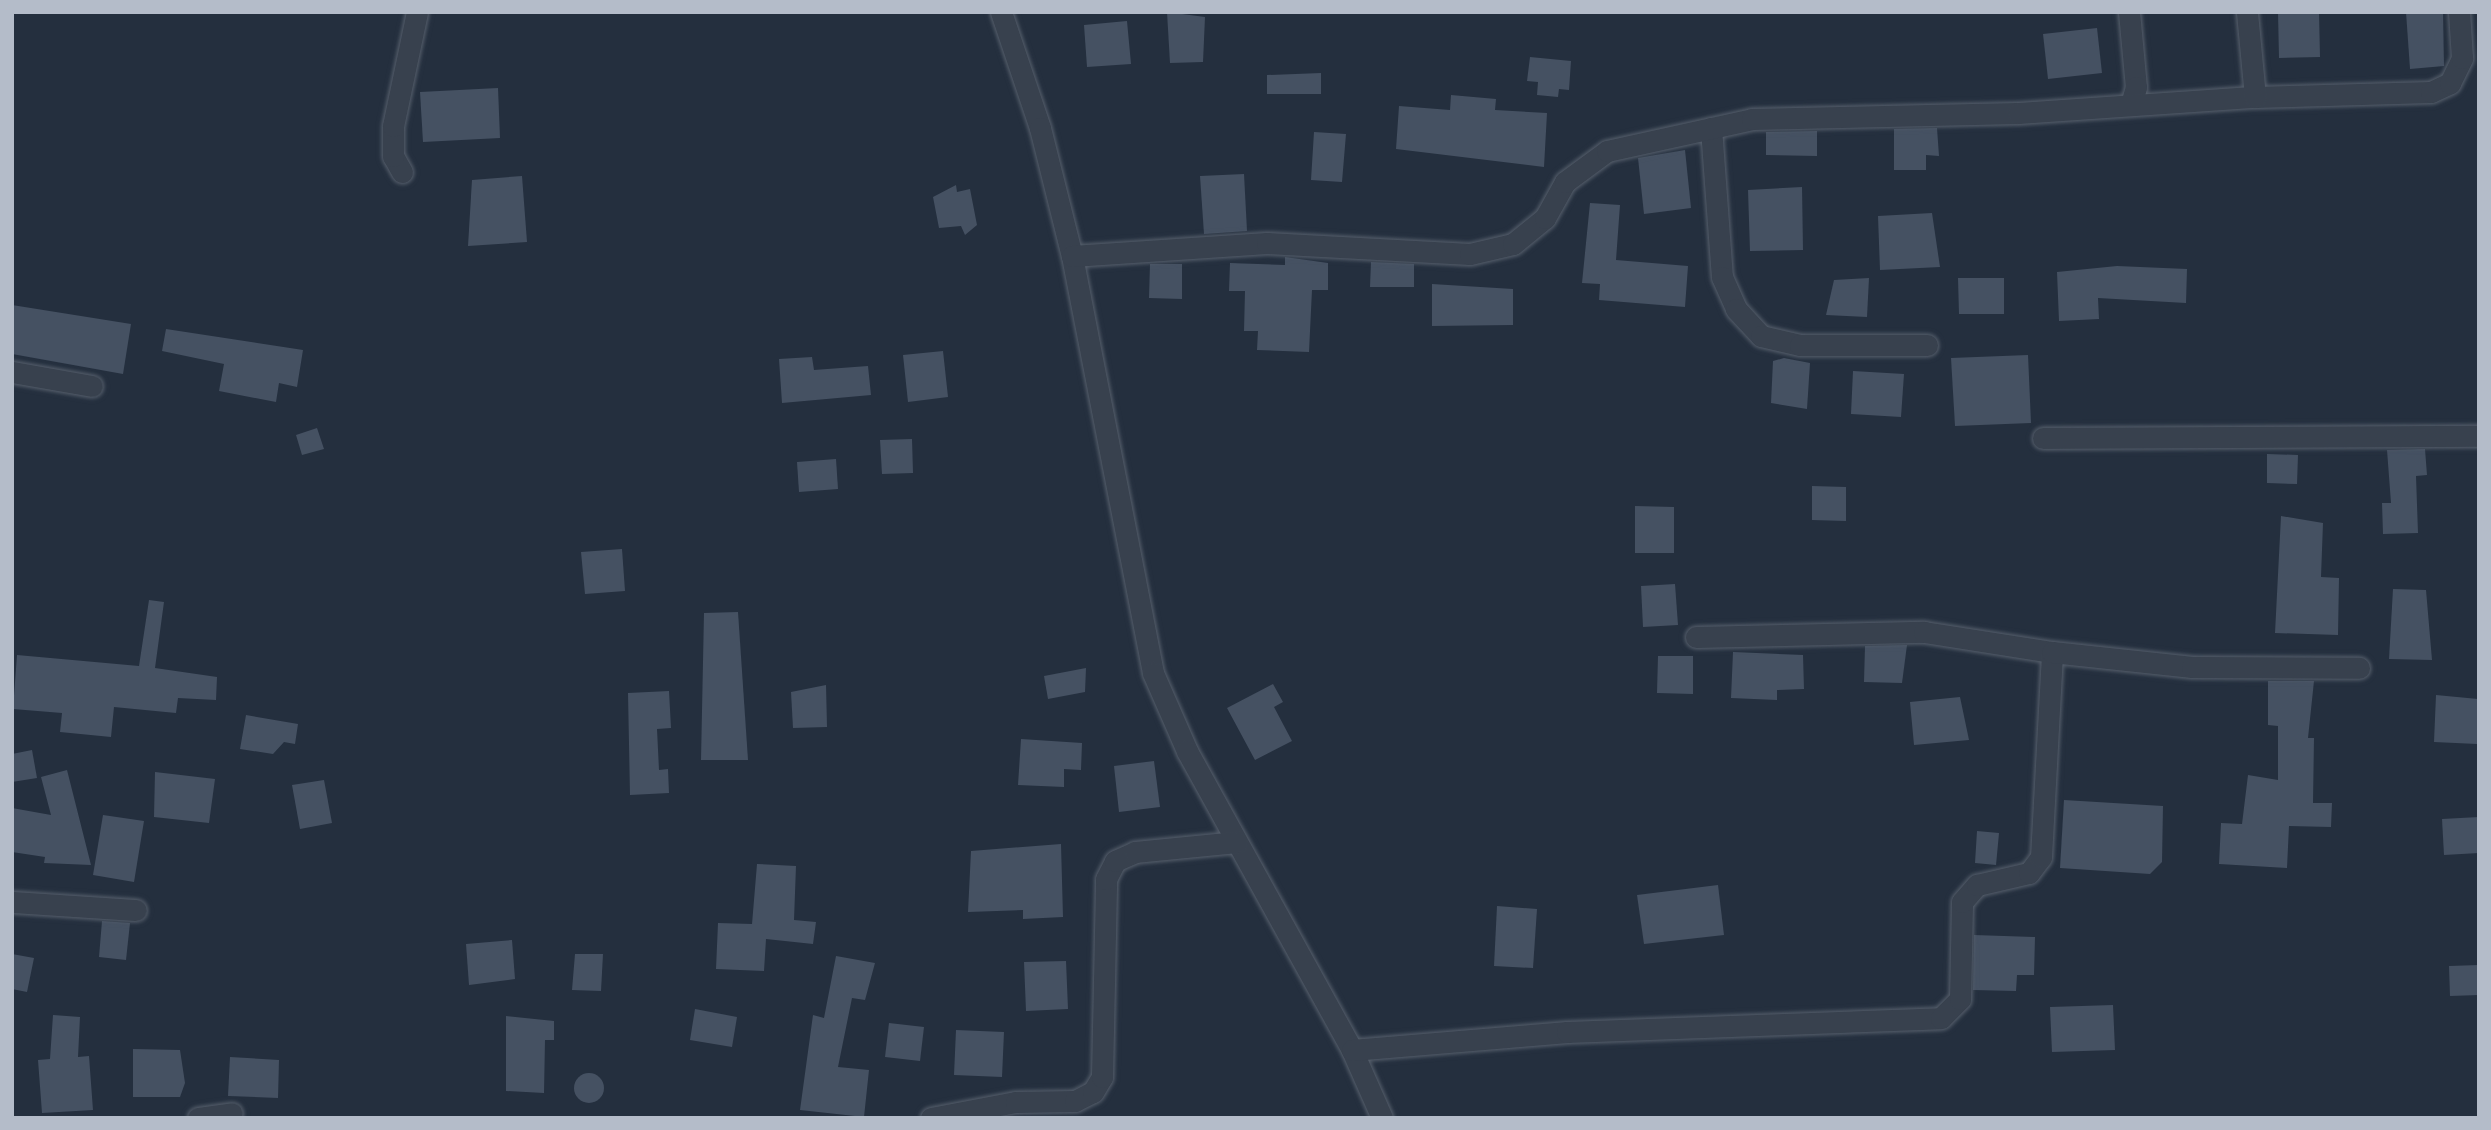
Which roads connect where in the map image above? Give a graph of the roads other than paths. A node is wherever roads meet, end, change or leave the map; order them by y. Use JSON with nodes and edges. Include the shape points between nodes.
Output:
{"nodes":[{"id":1,"x":417,"y":12,"type":"edge"},
{"id":2,"x":1001,"y":12,"type":"edge"},
{"id":3,"x":2129,"y":12,"type":"edge"},
{"id":4,"x":2247,"y":12,"type":"edge"},
{"id":5,"x":2459,"y":12,"type":"edge"},
{"id":6,"x":2255,"y":97,"type":"junction"},
{"id":7,"x":2131,"y":104,"type":"junction"},
{"id":8,"x":1711,"y":128,"type":"junction"},
{"id":9,"x":402,"y":172,"type":"dead end"},
{"id":10,"x":1072,"y":256,"type":"junction"},
{"id":11,"x":1927,"y":345,"type":"dead end"},
{"id":12,"x":12,"y":372,"type":"edge"},
{"id":13,"x":92,"y":386,"type":"dead end"},
{"id":14,"x":2479,"y":436,"type":"edge"},
{"id":15,"x":2043,"y":438,"type":"dead end"},
{"id":16,"x":1696,"y":637,"type":"dead end"},
{"id":17,"x":2052,"y":652,"type":"junction"},
{"id":18,"x":2359,"y":668,"type":"dead end"},
{"id":19,"x":1237,"y":842,"type":"junction"},
{"id":20,"x":12,"y":902,"type":"edge"},
{"id":21,"x":136,"y":910,"type":"dead end"},
{"id":22,"x":1352,"y":1050,"type":"junction"},
{"id":23,"x":232,"y":1114,"type":"dead end"},
{"id":24,"x":198,"y":1118,"type":"edge"},
{"id":25,"x":930,"y":1118,"type":"edge"},
{"id":26,"x":1382,"y":1118,"type":"edge"}],
"edges":[{"from":1,"to":9,"type":"street","via":[[393,126],[393,156]]},
{"from":2,"to":10,"type":"street","via":[[1040,128]]},
{"from":3,"to":7,"type":"street","via":[[2136,87]]},
{"from":4,"to":6,"type":"street"},
{"from":5,"to":6,"type":"street","via":[[2462,58],[2450,83],[2431,92]]},
{"from":6,"to":7,"type":"street"},
{"from":7,"to":8,"type":"street","via":[[2018,113],[1794,116]]},
{"from":8,"to":10,"type":"street","via":[[1607,151],[1565,182],[1545,218],[1513,244],[1470,254],[1266,243]]},
{"from":8,"to":11,"type":"street","via":[[1722,277],[1736,309],[1761,336],[1800,345]]},
{"from":10,"to":19,"type":"street","via":[[1153,673]]},
{"from":12,"to":13,"type":"street"},
{"from":14,"to":15,"type":"street"},
{"from":16,"to":17,"type":"street","via":[[1924,632]]},
{"from":17,"to":18,"type":"street","via":[[2192,667]]},
{"from":17,"to":22,"type":"street","via":[[2041,857],[2029,873],[1977,885],[1962,902],[1959,999],[1941,1018],[1567,1032]]},
{"from":19,"to":22,"type":"street"},
{"from":19,"to":25,"type":"street","via":[[1135,852],[1115,860],[1106,879],[1102,1077],[1093,1092],[1075,1101],[1004,1103]]},
{"from":20,"to":21,"type":"street"},
{"from":22,"to":26,"type":"street"},
{"from":23,"to":24,"type":"street"}]}
